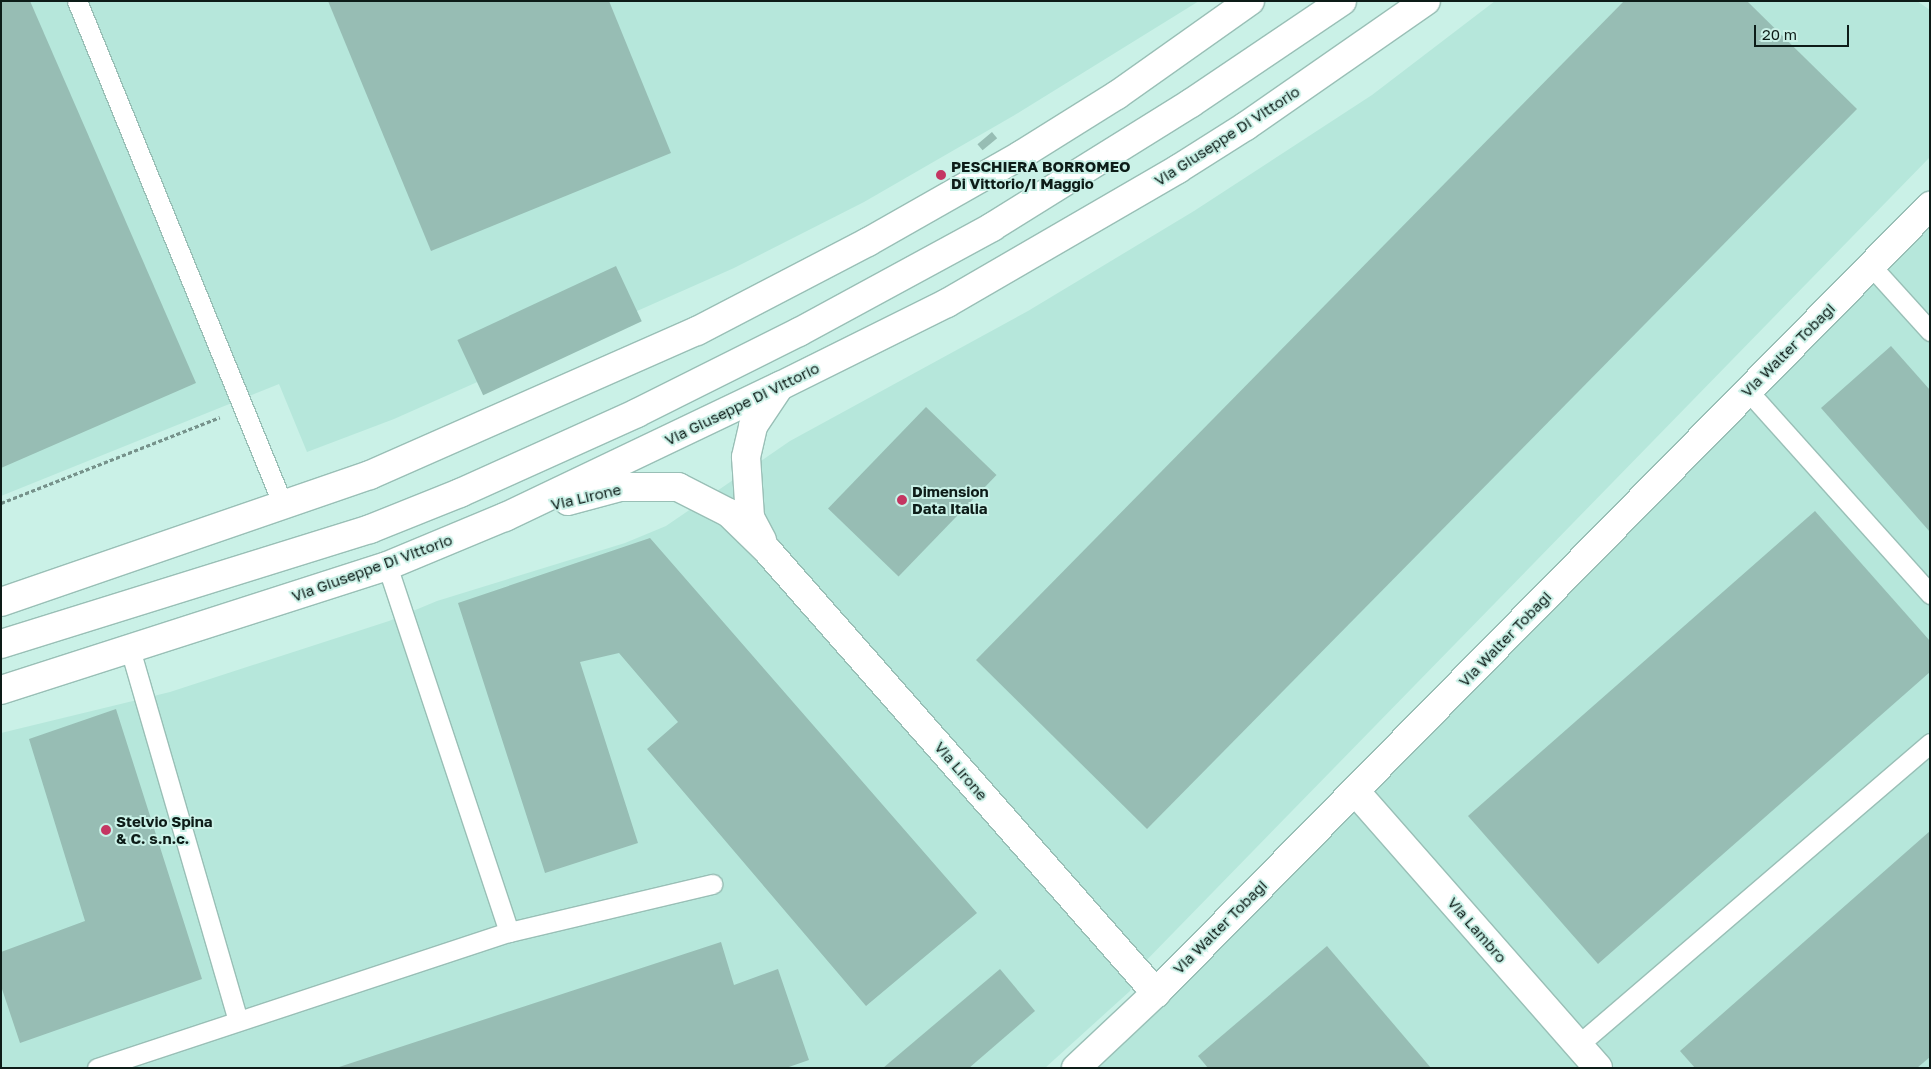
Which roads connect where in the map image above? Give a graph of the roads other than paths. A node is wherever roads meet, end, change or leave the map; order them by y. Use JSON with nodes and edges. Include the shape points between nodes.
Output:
{"nodes":[{"id":1,"x":77,"y":1,"type":"edge"},
{"id":2,"x":1250,"y":1,"type":"edge"},
{"id":3,"x":1342,"y":1,"type":"edge"},
{"id":4,"x":1426,"y":1,"type":"edge"},
{"id":5,"x":1930,"y":206,"type":"edge"},
{"id":6,"x":1871,"y":266,"type":"junction"},
{"id":7,"x":1930,"y":331,"type":"edge"},
{"id":8,"x":780,"y":386,"type":"junction"},
{"id":9,"x":1748,"y":392,"type":"junction"},
{"id":10,"x":283,"y":505,"type":"junction"},
{"id":11,"x":505,"y":517,"type":"junction"},
{"id":12,"x":767,"y":550,"type":"junction"},
{"id":13,"x":387,"y":566,"type":"junction"},
{"id":14,"x":1930,"y":594,"type":"edge"},
{"id":15,"x":1,"y":602,"type":"edge"},
{"id":16,"x":1,"y":644,"type":"edge"},
{"id":17,"x":130,"y":649,"type":"junction"},
{"id":18,"x":1,"y":690,"type":"edge"},
{"id":19,"x":1930,"y":743,"type":"edge"},
{"id":20,"x":1355,"y":791,"type":"junction"},
{"id":21,"x":712,"y":884,"type":"dead end"},
{"id":22,"x":509,"y":932,"type":"junction"},
{"id":23,"x":1156,"y":993,"type":"junction"},
{"id":24,"x":238,"y":1021,"type":"junction"},
{"id":25,"x":1578,"y":1045,"type":"junction"},
{"id":26,"x":97,"y":1068,"type":"edge"},
{"id":27,"x":1076,"y":1068,"type":"edge"},
{"id":28,"x":1598,"y":1068,"type":"edge"}],
"edges":[{"from":1,"to":10,"type":"lane"},
{"from":2,"to":10,"type":"street","via":[[1116,95],[1021,155],[868,242],[722,317],[419,455]]},
{"from":3,"to":16,"type":"street","via":[[1191,103],[992,227],[799,332],[638,413],[460,493],[370,529]]},
{"from":4,"to":8,"type":"street","name":"Via Giuseppe Di Vittorio","via":[[1246,126],[1145,189],[947,303]]},
{"from":5,"to":6,"type":"street","name":"Via Walter Tobagi"},
{"from":6,"to":7,"type":"lane"},
{"from":6,"to":9,"type":"street","name":"Via Walter Tobagi"},
{"from":8,"to":11,"type":"street","name":"Via Giuseppe Di Vittorio"},
{"from":8,"to":12,"type":"street","name":"Via Lirone","via":[[753,426],[746,457],[750,517]]},
{"from":9,"to":14,"type":"lane"},
{"from":9,"to":20,"type":"street","name":"Via Walter Tobagi"},
{"from":10,"to":15,"type":"street"},
{"from":11,"to":12,"type":"street","name":"Via Lirone","via":[[620,487],[678,487],[729,512]]},
{"from":11,"to":13,"type":"street","name":"Via Giuseppe Di Vittorio"},
{"from":12,"to":23,"type":"street","name":"Via Lirone"},
{"from":13,"to":17,"type":"street","name":"Via Giuseppe Di Vittorio"},
{"from":13,"to":22,"type":"lane"},
{"from":17,"to":18,"type":"street","name":"Via Giuseppe Di Vittorio"},
{"from":17,"to":24,"type":"lane"},
{"from":19,"to":25,"type":"lane"},
{"from":20,"to":23,"type":"street","name":"Via Walter Tobagi"},
{"from":20,"to":25,"type":"street","name":"Via Lambro"},
{"from":21,"to":22,"type":"lane"},
{"from":22,"to":24,"type":"lane"},
{"from":23,"to":27,"type":"street","name":"Via Walter Tobagi"},
{"from":24,"to":26,"type":"lane"},
{"from":25,"to":28,"type":"street","name":"Via Lambro"}]}
